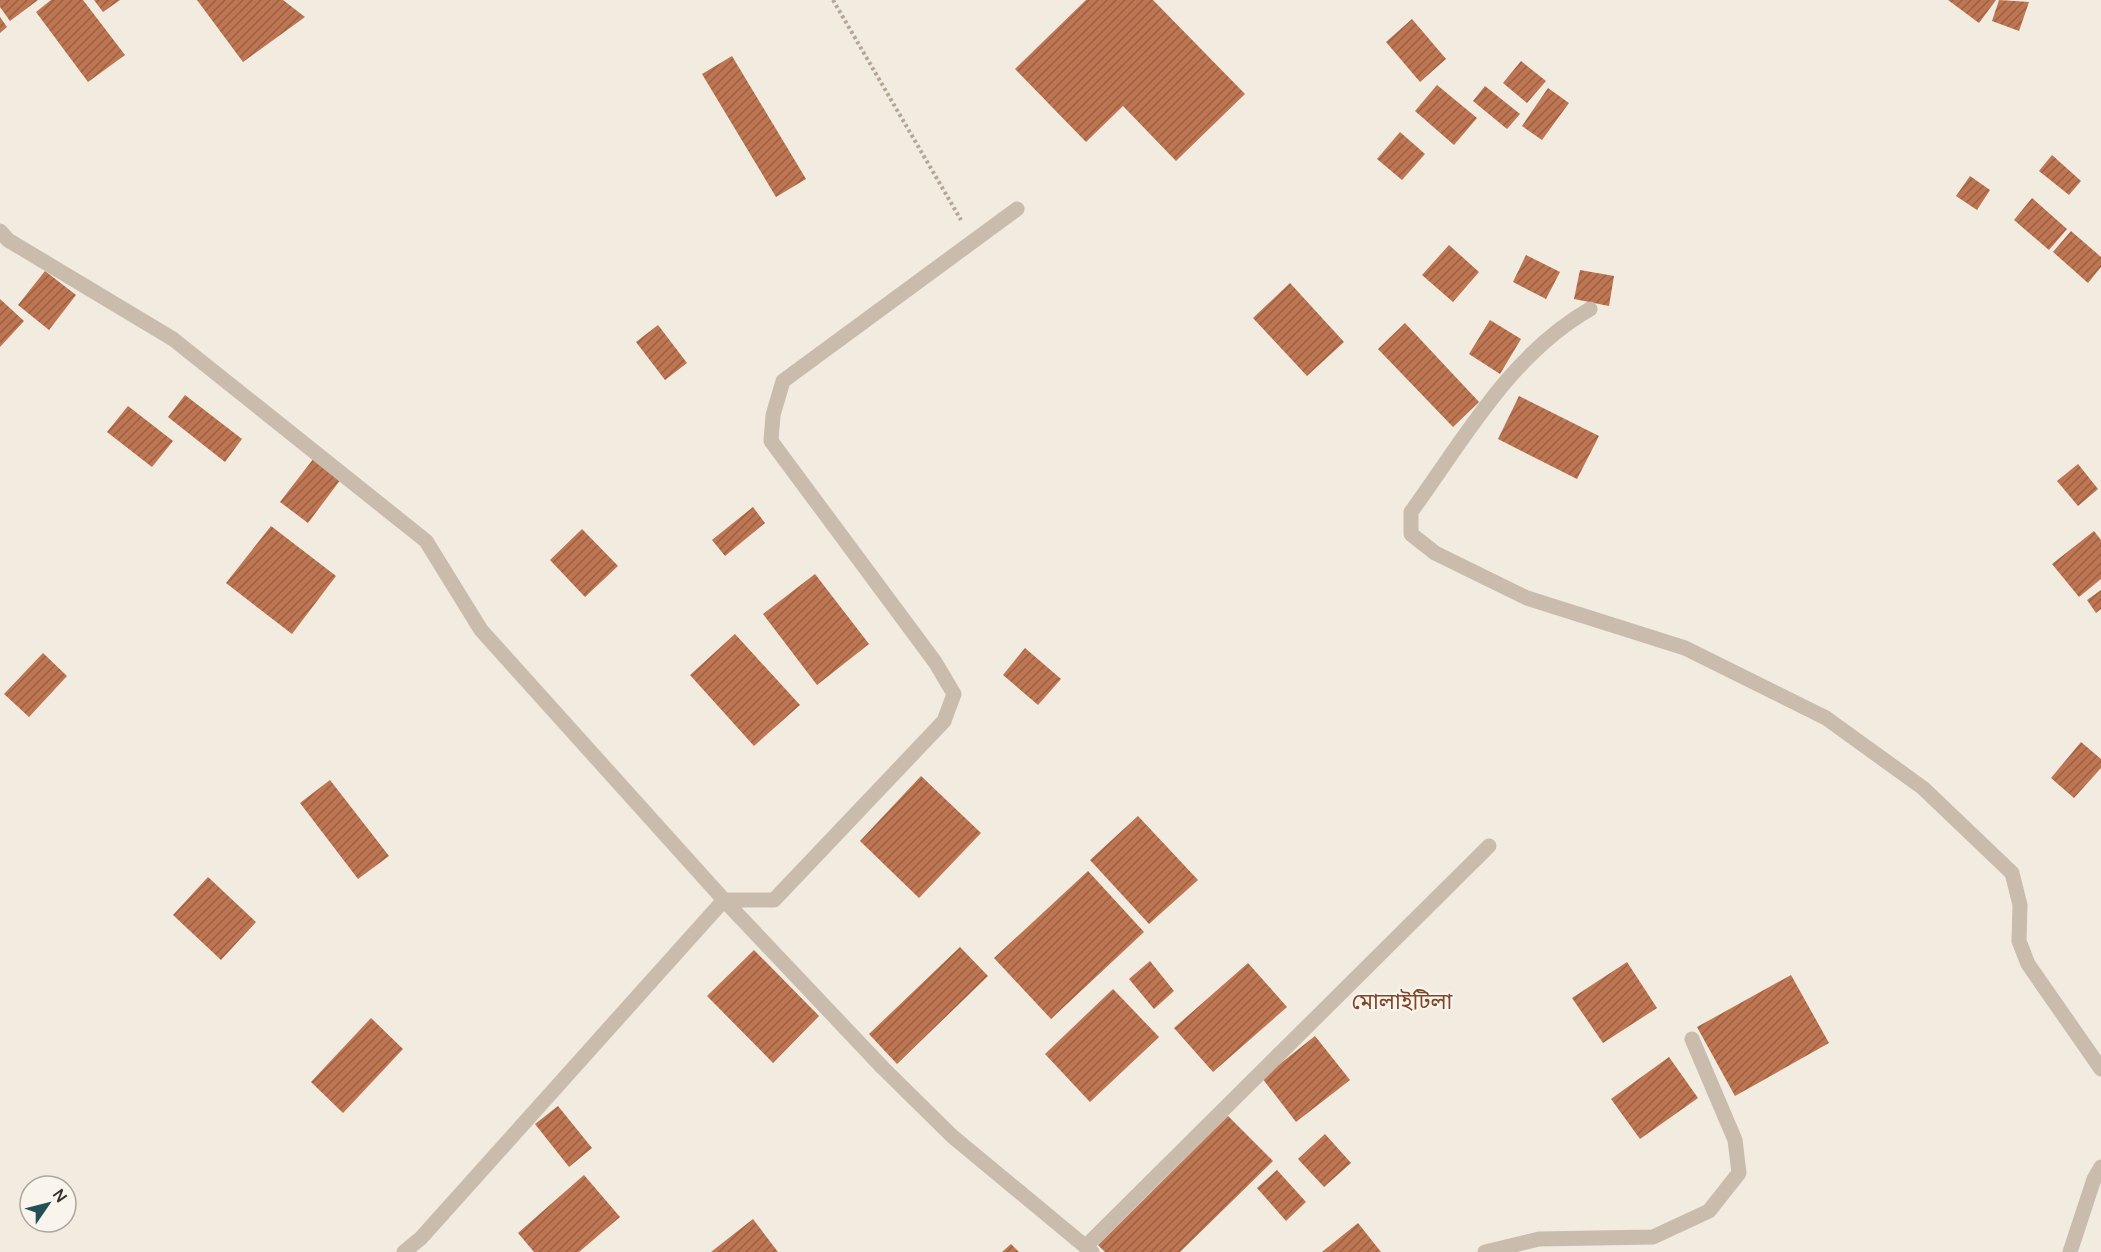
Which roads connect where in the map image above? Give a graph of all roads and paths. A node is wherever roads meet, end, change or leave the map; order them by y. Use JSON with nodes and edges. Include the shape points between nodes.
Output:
{"nodes":[{"id":1,"x":833,"y":0,"type":"edge"},
{"id":2,"x":1017,"y":209,"type":"dead end"},
{"id":3,"x":0,"y":231,"type":"edge"},
{"id":4,"x":973,"y":241,"type":"junction"},
{"id":5,"x":1590,"y":309,"type":"dead end"},
{"id":6,"x":1490,"y":846,"type":"dead end"},
{"id":7,"x":724,"y":900,"type":"junction"},
{"id":8,"x":1692,"y":1039,"type":"dead end"},
{"id":9,"x":2101,"y":1069,"type":"edge"},
{"id":10,"x":2101,"y":1167,"type":"edge"},
{"id":11,"x":1089,"y":1249,"type":"edge"},
{"id":12,"x":404,"y":1252,"type":"edge"},
{"id":13,"x":1485,"y":1252,"type":"edge"},
{"id":14,"x":2070,"y":1252,"type":"edge"}],
"edges":[{"from":1,"to":4,"type":"path"},
{"from":2,"to":4,"type":"street"},
{"from":3,"to":7,"type":"street","via":[[8,240],[173,339],[426,542],[481,630]]},
{"from":4,"to":7,"type":"street","via":[[783,381],[772,415],[771,441],[935,662],[954,694],[944,721],[774,900]]},
{"from":5,"to":9,"type":"street","via":[[1543,342],[1500,386],[1411,512],[1411,534],[1435,553],[1527,598],[1685,648],[1826,718],[1923,788],[2012,873],[2020,905],[2019,941],[2028,964]]},
{"from":6,"to":11,"type":"street"},
{"from":7,"to":11,"type":"street","via":[[952,1136]]},
{"from":7,"to":12,"type":"street","via":[[421,1238]]},
{"from":8,"to":13,"type":"street","via":[[1735,1140],[1739,1173],[1709,1211],[1653,1237],[1539,1239]]},
{"from":10,"to":14,"type":"street"}]}
